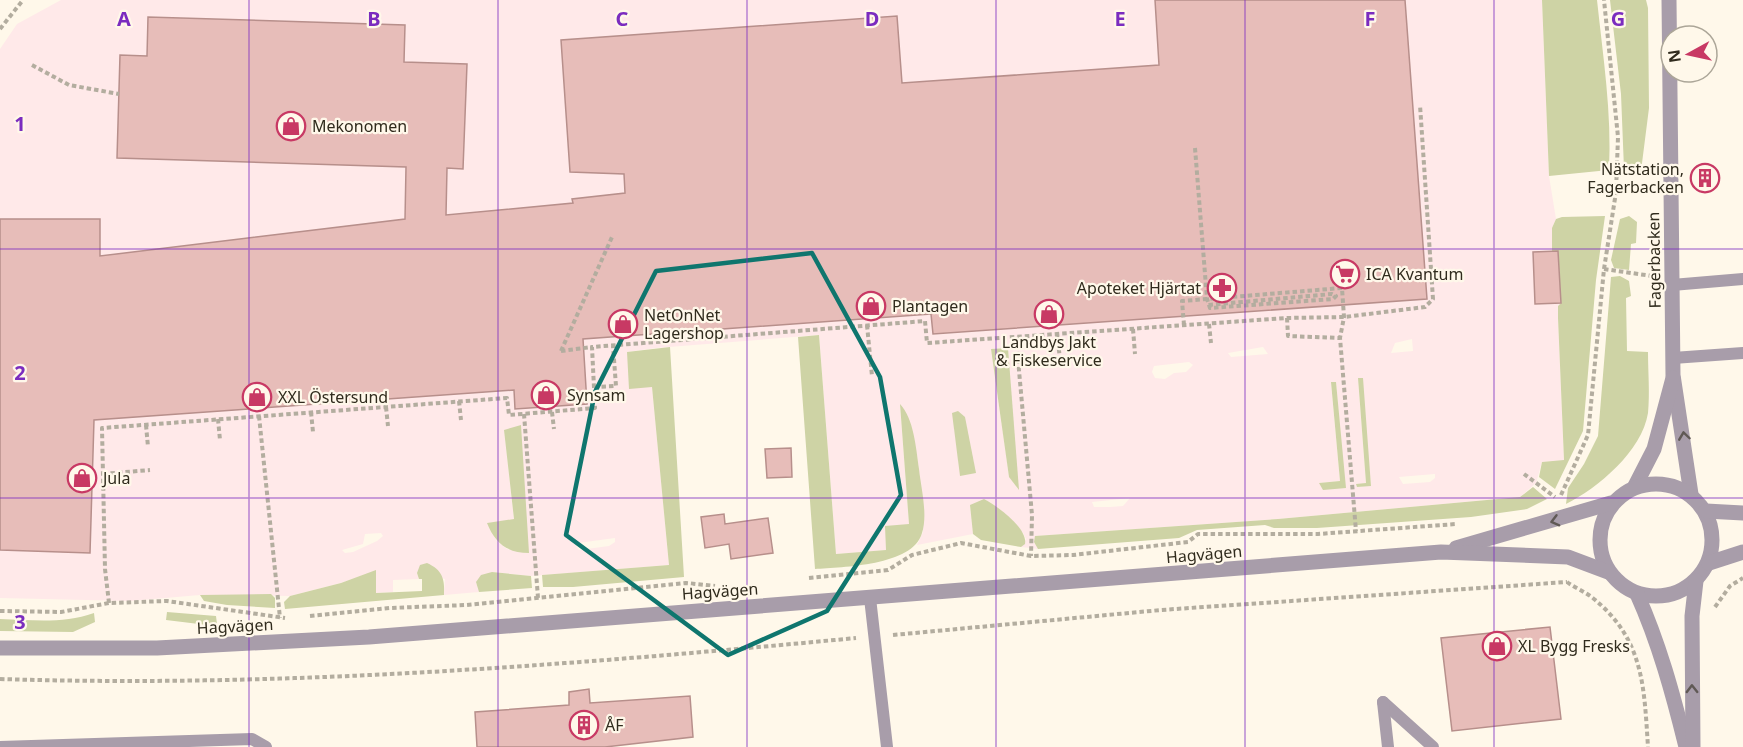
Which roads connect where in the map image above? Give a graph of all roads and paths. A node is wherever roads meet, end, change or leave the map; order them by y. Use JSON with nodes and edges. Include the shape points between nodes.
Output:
{"nodes":[{"id":1,"x":23,"y":0,"type":"edge"},
{"id":2,"x":1604,"y":0,"type":"edge"},
{"id":3,"x":1669,"y":0,"type":"edge"},
{"id":4,"x":0,"y":29,"type":"edge"},
{"id":5,"x":32,"y":65,"type":"dead end"},
{"id":6,"x":119,"y":94,"type":"dead end"},
{"id":7,"x":1420,"y":105,"type":"dead end"},
{"id":8,"x":1195,"y":148,"type":"dead end"},
{"id":9,"x":612,"y":237,"type":"dead end"},
{"id":10,"x":1604,"y":269,"type":"junction"},
{"id":11,"x":1655,"y":276,"type":"dead end"},
{"id":12,"x":1743,"y":279,"type":"edge"},
{"id":13,"x":1672,"y":285,"type":"junction"},
{"id":14,"x":1335,"y":289,"type":"junction"},
{"id":15,"x":1207,"y":299,"type":"junction"},
{"id":16,"x":1344,"y":317,"type":"junction"},
{"id":17,"x":1287,"y":318,"type":"junction"},
{"id":18,"x":1209,"y":324,"type":"junction"},
{"id":19,"x":867,"y":325,"type":"junction"},
{"id":20,"x":1184,"y":326,"type":"junction"},
{"id":21,"x":1133,"y":329,"type":"junction"},
{"id":22,"x":1057,"y":334,"type":"junction"},
{"id":23,"x":1016,"y":337,"type":"junction"},
{"id":24,"x":1340,"y":338,"type":"junction"},
{"id":25,"x":1211,"y":343,"type":"dead end"},
{"id":26,"x":613,"y":346,"type":"junction"},
{"id":27,"x":592,"y":347,"type":"junction"},
{"id":28,"x":1743,"y":352,"type":"edge"},
{"id":29,"x":1135,"y":354,"type":"dead end"},
{"id":30,"x":1673,"y":358,"type":"junction"},
{"id":31,"x":1060,"y":359,"type":"dead end"},
{"id":32,"x":1673,"y":375,"type":"junction"},
{"id":33,"x":872,"y":376,"type":"dead end"},
{"id":34,"x":594,"y":387,"type":"junction"},
{"id":35,"x":459,"y":401,"type":"junction"},
{"id":36,"x":386,"y":406,"type":"junction"},
{"id":37,"x":552,"y":411,"type":"junction"},
{"id":38,"x":311,"y":412,"type":"junction"},
{"id":39,"x":524,"y":414,"type":"junction"},
{"id":40,"x":260,"y":416,"type":"junction"},
{"id":41,"x":218,"y":419,"type":"junction"},
{"id":42,"x":461,"y":420,"type":"dead end"},
{"id":43,"x":146,"y":425,"type":"junction"},
{"id":44,"x":388,"y":426,"type":"dead end"},
{"id":45,"x":554,"y":429,"type":"dead end"},
{"id":46,"x":313,"y":432,"type":"dead end"},
{"id":47,"x":220,"y":440,"type":"dead end"},
{"id":48,"x":148,"y":447,"type":"dead end"},
{"id":49,"x":150,"y":471,"type":"dead end"},
{"id":50,"x":103,"y":474,"type":"junction"},
{"id":51,"x":1524,"y":474,"type":"dead end"},
{"id":52,"x":1635,"y":486,"type":"junction"},
{"id":53,"x":1691,"y":494,"type":"junction"},
{"id":54,"x":1559,"y":499,"type":"junction"},
{"id":55,"x":1611,"y":503,"type":"junction"},
{"id":56,"x":1549,"y":506,"type":"dead end"},
{"id":57,"x":1706,"y":511,"type":"junction"},
{"id":58,"x":1743,"y":513,"type":"edge"},
{"id":59,"x":1468,"y":523,"type":"dead end"},
{"id":60,"x":1356,"y":531,"type":"junction"},
{"id":61,"x":1441,"y":552,"type":"junction"},
{"id":62,"x":1743,"y":552,"type":"edge"},
{"id":63,"x":1031,"y":556,"type":"junction"},
{"id":64,"x":1568,"y":557,"type":"junction"},
{"id":65,"x":1709,"y":563,"type":"junction"},
{"id":66,"x":1608,"y":572,"type":"junction"},
{"id":67,"x":804,"y":579,"type":"dead end"},
{"id":68,"x":1696,"y":581,"type":"junction"},
{"id":69,"x":1567,"y":582,"type":"junction"},
{"id":70,"x":721,"y":587,"type":"dead end"},
{"id":71,"x":1637,"y":594,"type":"junction"},
{"id":72,"x":538,"y":598,"type":"junction"},
{"id":73,"x":870,"y":598,"type":"junction"},
{"id":74,"x":108,"y":603,"type":"junction"},
{"id":75,"x":0,"y":611,"type":"edge"},
{"id":76,"x":299,"y":617,"type":"dead end"},
{"id":77,"x":280,"y":618,"type":"junction"},
{"id":78,"x":287,"y":619,"type":"dead end"},
{"id":79,"x":874,"y":637,"type":"junction"},
{"id":80,"x":0,"y":648,"type":"edge"},
{"id":81,"x":0,"y":679,"type":"edge"},
{"id":82,"x":0,"y":747,"type":"edge"},
{"id":83,"x":266,"y":747,"type":"edge"},
{"id":84,"x":887,"y":747,"type":"edge"},
{"id":85,"x":1388,"y":747,"type":"edge"},
{"id":86,"x":1433,"y":747,"type":"edge"},
{"id":87,"x":1648,"y":747,"type":"edge"},
{"id":88,"x":1686,"y":747,"type":"edge"},
{"id":89,"x":1693,"y":747,"type":"edge"}],
"edges":[{"from":1,"to":4,"type":"path"},
{"from":2,"to":10,"type":"path","via":[[1618,136],[1616,192]]},
{"from":3,"to":13,"type":"street","name":"Fagerbacken"},
{"from":5,"to":6,"type":"path","via":[[69,85]]},
{"from":7,"to":16,"type":"path","via":[[1433,299],[1425,307]]},
{"from":8,"to":15,"type":"path"},
{"from":9,"to":27,"type":"path","via":[[561,351]]},
{"from":10,"to":11,"type":"path"},
{"from":10,"to":54,"type":"path","via":[[1588,435]]},
{"from":12,"to":13,"type":"lane"},
{"from":13,"to":30,"type":"street","name":"Fagerbacken"},
{"from":14,"to":15,"type":"path"},
{"from":14,"to":15,"type":"path","via":[[1336,296],[1208,305]]},
{"from":14,"to":16,"type":"path","via":[[1342,288]]},
{"from":15,"to":20,"type":"path","via":[[1182,301]]},
{"from":16,"to":17,"type":"path"},
{"from":16,"to":24,"type":"path"},
{"from":17,"to":18,"type":"path"},
{"from":17,"to":24,"type":"path","via":[[1288,336]]},
{"from":18,"to":20,"type":"path"},
{"from":18,"to":25,"type":"path"},
{"from":19,"to":23,"type":"path","via":[[925,321],[927,343]]},
{"from":19,"to":26,"type":"path"},
{"from":19,"to":33,"type":"path"},
{"from":20,"to":21,"type":"path"},
{"from":21,"to":22,"type":"path"},
{"from":21,"to":29,"type":"path"},
{"from":22,"to":23,"type":"path"},
{"from":22,"to":31,"type":"path"},
{"from":23,"to":63,"type":"path","via":[[1032,515]]},
{"from":24,"to":60,"type":"path"},
{"from":26,"to":27,"type":"path"},
{"from":26,"to":34,"type":"path","via":[[616,386]]},
{"from":27,"to":34,"type":"path"},
{"from":28,"to":30,"type":"lane"},
{"from":30,"to":32,"type":"street","name":"Fagerbacken"},
{"from":32,"to":52,"type":"street","name":"Fagerbacken","via":[[1654,449]]},
{"from":53,"to":32,"type":"street","name":"Fagerbacken","one_way":true},
{"from":34,"to":37,"type":"path","via":[[596,408]]},
{"from":35,"to":36,"type":"path"},
{"from":35,"to":39,"type":"path","via":[[507,398],[508,415]]},
{"from":35,"to":42,"type":"path"},
{"from":36,"to":38,"type":"path"},
{"from":36,"to":44,"type":"path"},
{"from":37,"to":39,"type":"path"},
{"from":37,"to":45,"type":"path"},
{"from":38,"to":40,"type":"path"},
{"from":38,"to":46,"type":"path"},
{"from":39,"to":72,"type":"path"},
{"from":40,"to":41,"type":"path"},
{"from":40,"to":77,"type":"path"},
{"from":41,"to":43,"type":"path"},
{"from":41,"to":47,"type":"path"},
{"from":43,"to":48,"type":"path"},
{"from":43,"to":50,"type":"path","via":[[102,428]]},
{"from":49,"to":50,"type":"path"},
{"from":50,"to":74,"type":"path"},
{"from":51,"to":54,"type":"path"},
{"from":52,"to":53,"type":"street","via":[[1664,483]]},
{"from":52,"to":55,"type":"street"},
{"from":53,"to":57,"type":"street"},
{"from":54,"to":56,"type":"path"},
{"from":55,"to":61,"type":"street","name":"Hagvägen","one_way":true},
{"from":55,"to":66,"type":"street","via":[[1598,537]]},
{"from":57,"to":58,"type":"street"},
{"from":57,"to":65,"type":"street","via":[[1713,537]]},
{"from":59,"to":60,"type":"path"},
{"from":60,"to":63,"type":"path","via":[[1198,534],[1188,542],[1154,548]]},
{"from":61,"to":64,"type":"street","name":"Hagvägen"},
{"from":61,"to":73,"type":"street","name":"Hagvägen"},
{"from":62,"to":65,"type":"street"},
{"from":63,"to":67,"type":"path","via":[[961,543],[912,555],[888,570]]},
{"from":64,"to":66,"type":"street","name":"Hagvägen"},
{"from":64,"to":69,"type":"path"},
{"from":65,"to":68,"type":"street"},
{"from":66,"to":71,"type":"street"},
{"from":68,"to":71,"type":"street","via":[[1668,596]]},
{"from":89,"to":68,"type":"street","one_way":true,"via":[[1692,616]]},
{"from":69,"to":79,"type":"path","via":[[1161,609]]},
{"from":69,"to":87,"type":"path","via":[[1594,599],[1627,633],[1644,683]]},
{"from":70,"to":72,"type":"path","via":[[686,583]]},
{"from":71,"to":88,"type":"street","via":[[1672,688]]},
{"from":72,"to":76,"type":"path"},
{"from":73,"to":79,"type":"lane"},
{"from":73,"to":80,"type":"street","name":"Hagvägen","via":[[369,637],[157,648]]},
{"from":74,"to":75,"type":"path","via":[[61,612]]},
{"from":74,"to":77,"type":"path","via":[[167,601]]},
{"from":77,"to":78,"type":"path"},
{"from":79,"to":81,"type":"path","via":[[374,676],[213,682]]},
{"from":79,"to":84,"type":"lane"},
{"from":82,"to":83,"type":"lane","via":[[252,739]]},
{"from":85,"to":86,"type":"lane","via":[[1383,702]]}]}
